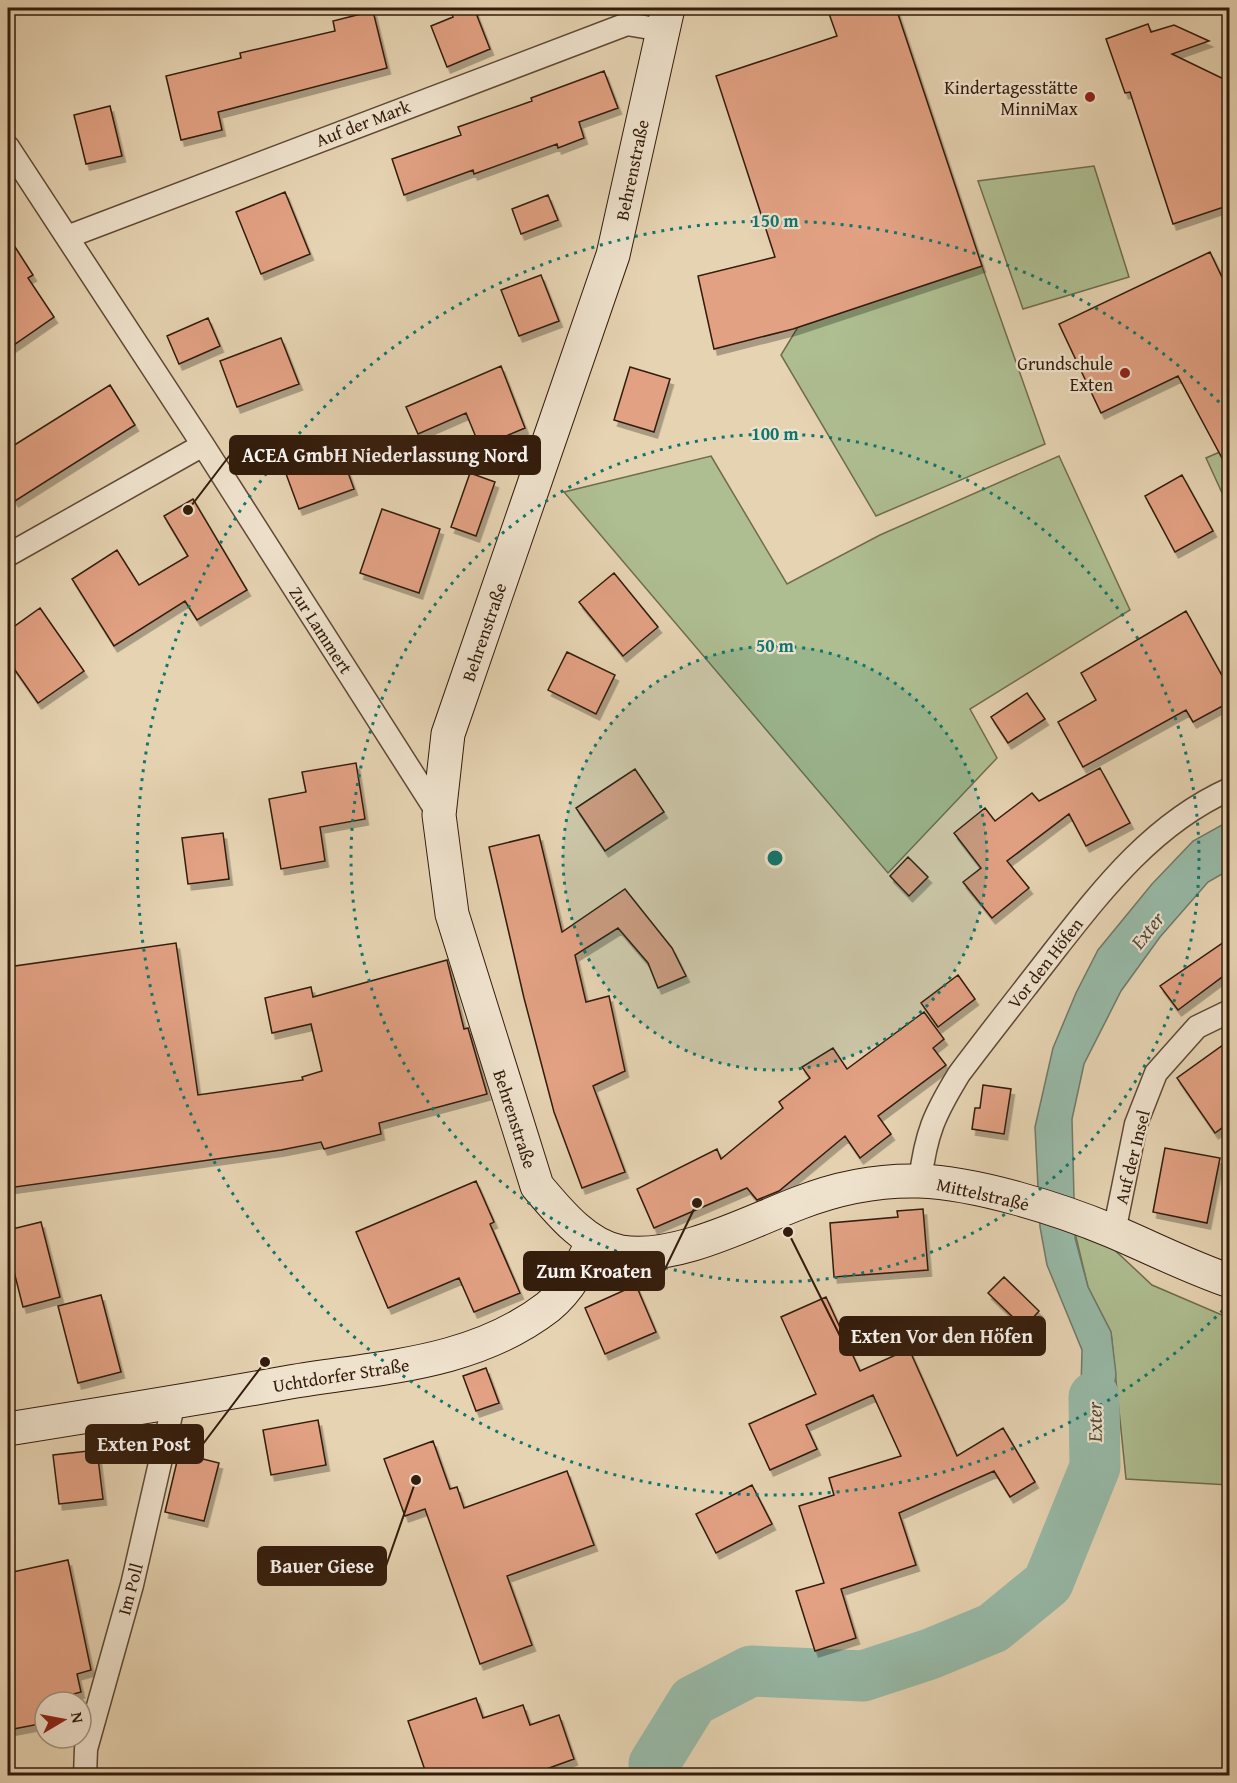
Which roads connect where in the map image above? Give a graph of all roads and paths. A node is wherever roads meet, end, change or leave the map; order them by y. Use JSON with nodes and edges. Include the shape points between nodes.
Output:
{"nodes":[{"id":1,"x":665,"y":19,"type":"edge"},
{"id":2,"x":10,"y":159,"type":"edge"},
{"id":3,"x":67,"y":237,"type":"junction"},
{"id":4,"x":203,"y":445,"type":"junction"},
{"id":5,"x":8,"y":555,"type":"edge"},
{"id":6,"x":1230,"y":789,"type":"edge"},
{"id":7,"x":439,"y":815,"type":"junction"},
{"id":8,"x":1230,"y":1011,"type":"edge"},
{"id":9,"x":920,"y":1181,"type":"junction"},
{"id":10,"x":1111,"y":1231,"type":"junction"},
{"id":11,"x":593,"y":1240,"type":"junction"},
{"id":12,"x":1230,"y":1281,"type":"edge"},
{"id":13,"x":174,"y":1402,"type":"junction"},
{"id":14,"x":8,"y":1429,"type":"edge"},
{"id":15,"x":85,"y":1776,"type":"edge"}],
"edges":[{"from":1,"to":3,"type":"street","name":"Auf der Mark","via":[[627,24]]},
{"from":1,"to":7,"type":"main road","name":"Behrenstraße","via":[[613,255],[448,734]]},
{"from":2,"to":3,"type":"street","name":"Zur Lammert"},
{"from":3,"to":4,"type":"street","name":"Zur Lammert"},
{"from":4,"to":5,"type":"street"},
{"from":4,"to":7,"type":"street","name":"Zur Lammert"},
{"from":6,"to":9,"type":"street","name":"Vor den Höfen","via":[[1206,800],[1158,834],[1108,882],[959,1074],[925,1140]]},
{"from":7,"to":11,"type":"main road","name":"Behrenstraße","via":[[452,914],[526,1158],[537,1186],[559,1212]]},
{"from":8,"to":10,"type":"street","name":"Auf der Insel","via":[[1197,1028],[1156,1073],[1136,1124]]},
{"from":9,"to":10,"type":"main road","name":"Mittelstraße","via":[[963,1186],[1022,1201]]},
{"from":9,"to":11,"type":"main road","name":"Mittelstraße","via":[[863,1184],[801,1202],[733,1231],[658,1253],[620,1252]]},
{"from":10,"to":12,"type":"main road","name":"Mittelstraße","via":[[1185,1266]]},
{"from":11,"to":13,"type":"main road","name":"Uchtdorfer Straße","via":[[575,1279],[548,1307],[499,1337],[462,1352],[420,1363]]},
{"from":13,"to":14,"type":"main road","name":"Uchtdorfer Straße"},
{"from":13,"to":15,"type":"street","name":"Im Poll","via":[[132,1585],[86,1749]]}]}
